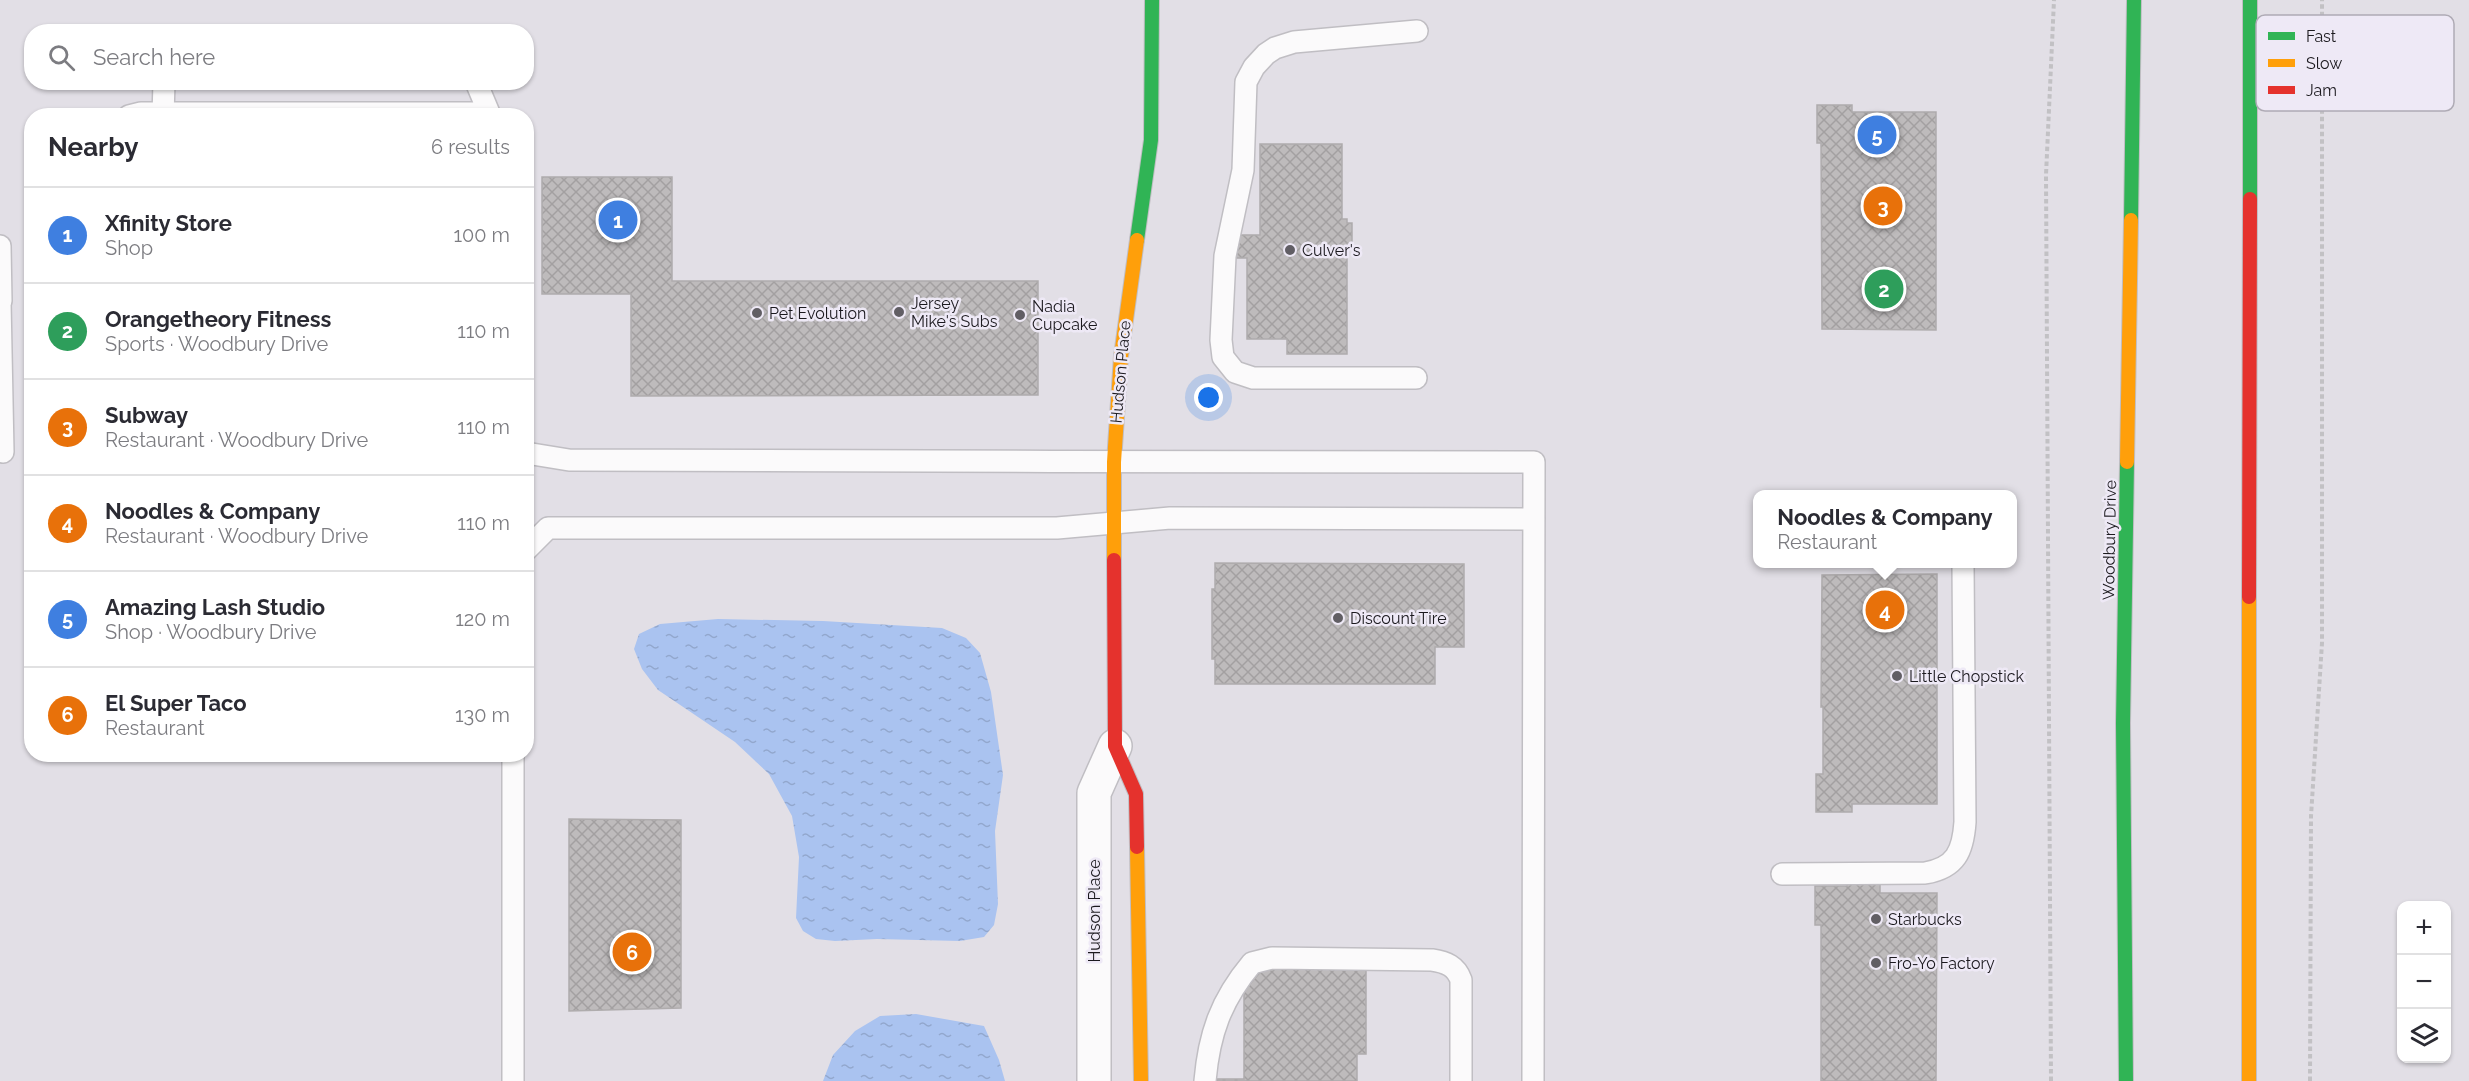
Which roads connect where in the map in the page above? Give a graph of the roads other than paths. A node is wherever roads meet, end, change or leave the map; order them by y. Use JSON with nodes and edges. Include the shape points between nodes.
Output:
{"nodes":[{"id":1,"x":1152,"y":0,"type":"edge"},
{"id":2,"x":2134,"y":0,"type":"edge"},
{"id":3,"x":2250,"y":0,"type":"edge"},
{"id":4,"x":1417,"y":32,"type":"dead end"},
{"id":5,"x":164,"y":90,"type":"edge"},
{"id":6,"x":479,"y":90,"type":"edge"},
{"id":7,"x":162,"y":108,"type":"edge"},
{"id":8,"x":487,"y":108,"type":"edge"},
{"id":9,"x":0,"y":246,"type":"edge"},
{"id":10,"x":0,"y":301,"type":"edge"},
{"id":11,"x":1416,"y":378,"type":"dead end"},
{"id":12,"x":3,"y":452,"type":"dead end"},
{"id":13,"x":534,"y":454,"type":"edge"},
{"id":14,"x":1114,"y":462,"type":"junction"},
{"id":15,"x":1534,"y":519,"type":"junction"},
{"id":16,"x":1113,"y":524,"type":"junction"},
{"id":17,"x":534,"y":542,"type":"edge"},
{"id":18,"x":1963,"y":568,"type":"edge"},
{"id":19,"x":1115,"y":747,"type":"junction"},
{"id":20,"x":513,"y":762,"type":"edge"},
{"id":21,"x":1782,"y":874,"type":"dead end"},
{"id":22,"x":513,"y":1081,"type":"edge"},
{"id":23,"x":1094,"y":1081,"type":"edge"},
{"id":24,"x":1141,"y":1081,"type":"edge"},
{"id":25,"x":1205,"y":1081,"type":"edge"},
{"id":26,"x":1461,"y":1081,"type":"edge"},
{"id":27,"x":1533,"y":1081,"type":"edge"},
{"id":28,"x":2126,"y":1081,"type":"edge"},
{"id":29,"x":2249,"y":1081,"type":"edge"}],
"edges":[{"from":1,"to":14,"type":"main road","name":"Hudson Place","via":[[1151,140],[1120,356]]},
{"from":2,"to":28,"type":"main road","name":"Woodbury Drive","via":[[2123,723]]},
{"from":3,"to":29,"type":"main road"},
{"from":4,"to":11,"type":"lane","via":[[1283,45],[1266,54],[1250,74],[1245,96],[1243,170],[1225,256],[1221,340],[1228,365],[1235,372],[1254,378]]},
{"from":5,"to":7,"type":"lane"},
{"from":6,"to":8,"type":"lane"},
{"from":9,"to":10,"type":"lane"},
{"from":10,"to":12,"type":"lane"},
{"from":13,"to":14,"type":"lane","via":[[569,460]]},
{"from":14,"to":15,"type":"lane","via":[[1534,462]]},
{"from":14,"to":16,"type":"main road","name":"Hudson Place"},
{"from":15,"to":16,"type":"lane","via":[[1170,518]]},
{"from":15,"to":27,"type":"lane"},
{"from":16,"to":17,"type":"lane","via":[[1057,528],[548,528]]},
{"from":16,"to":19,"type":"main road","name":"Hudson Place"},
{"from":18,"to":21,"type":"lane","via":[[1965,822],[1959,852],[1946,867],[1925,873]]},
{"from":19,"to":23,"type":"street","name":"Hudson Place","via":[[1094,793]]},
{"from":19,"to":24,"type":"main road","name":"Hudson Place","via":[[1136,794]]},
{"from":20,"to":22,"type":"lane"},
{"from":25,"to":26,"type":"lane","via":[[1223,1004],[1251,963],[1272,958],[1432,960],[1449,964],[1461,981]]}]}
